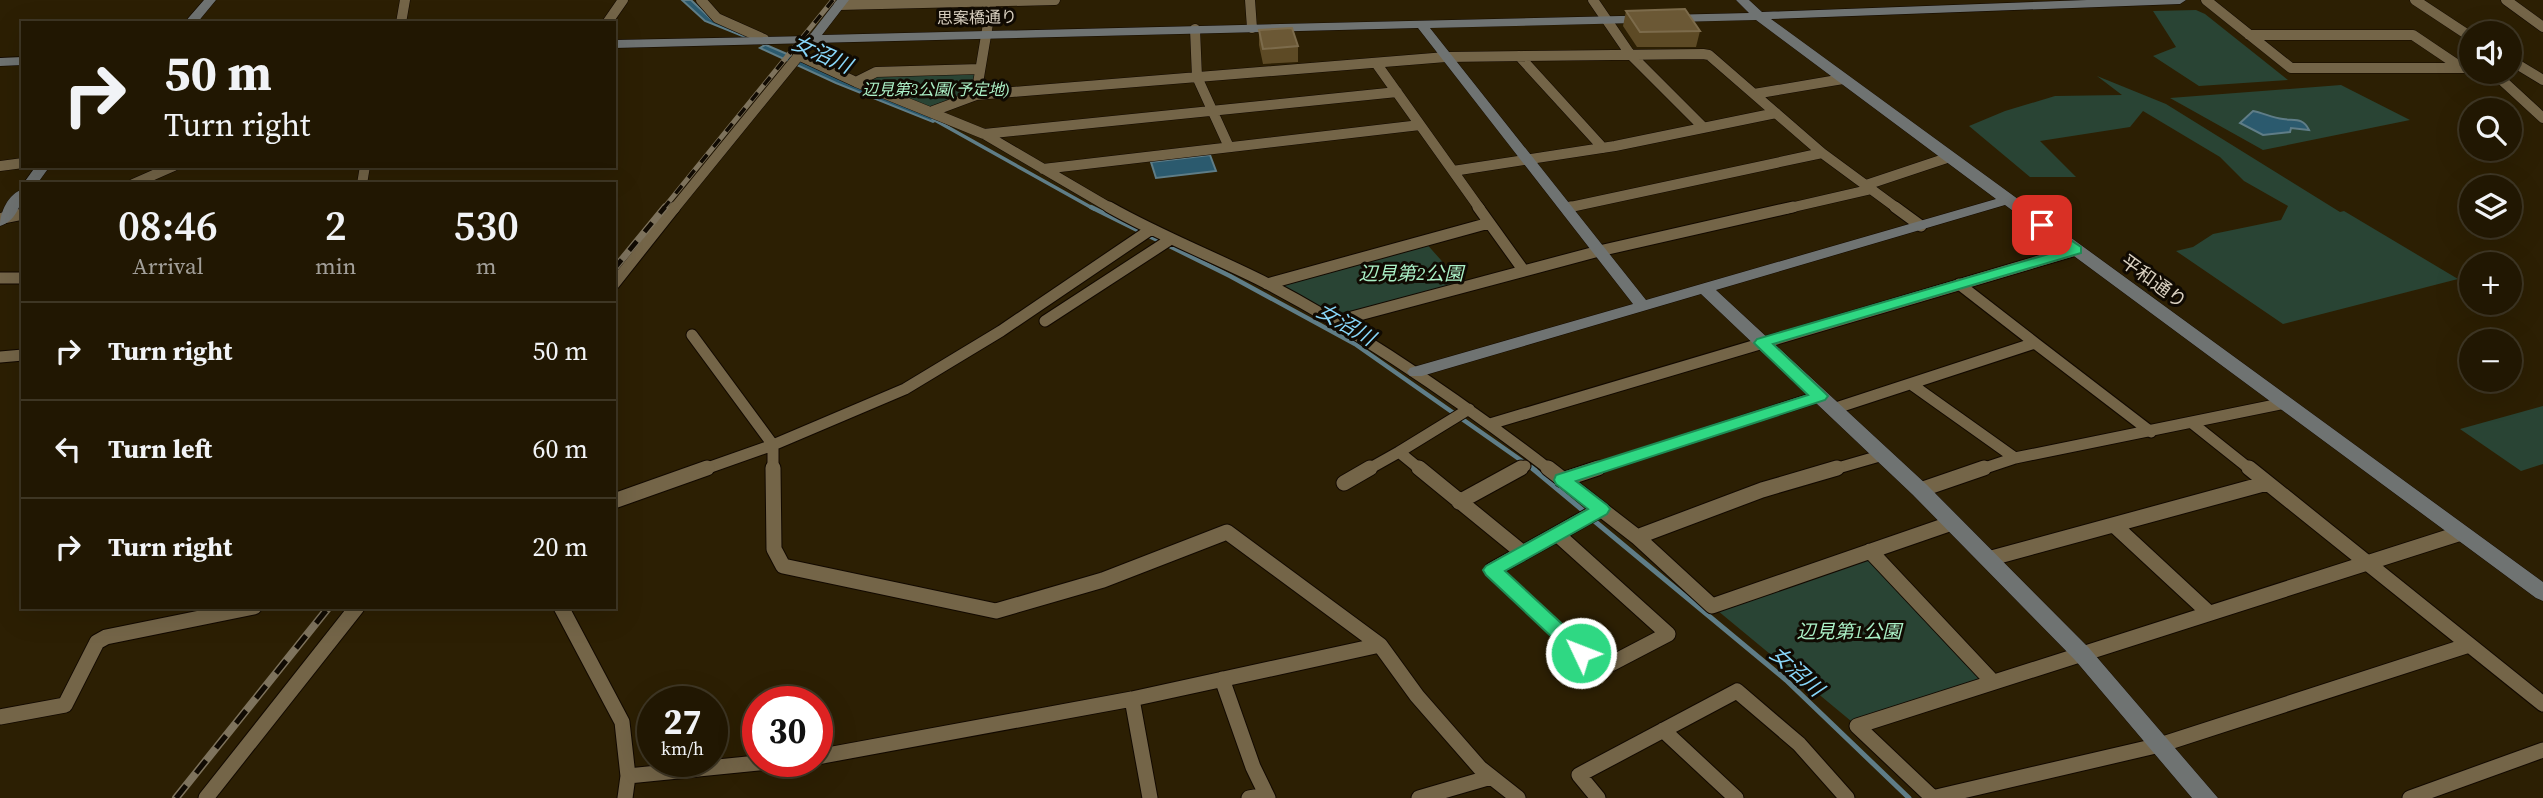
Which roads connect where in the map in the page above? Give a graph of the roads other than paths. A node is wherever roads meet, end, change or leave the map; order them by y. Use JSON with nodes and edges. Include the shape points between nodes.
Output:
{"nodes":[{"id":1,"x":210,"y":0,"type":"edge"},
{"id":2,"x":405,"y":0,"type":"edge"},
{"id":3,"x":623,"y":0,"type":"edge"},
{"id":4,"x":701,"y":0,"type":"edge"},
{"id":5,"x":1055,"y":0,"type":"edge"},
{"id":6,"x":1250,"y":0,"type":"edge"},
{"id":7,"x":1593,"y":0,"type":"edge"},
{"id":8,"x":1742,"y":0,"type":"edge"},
{"id":9,"x":1980,"y":0,"type":"edge"},
{"id":10,"x":2180,"y":0,"type":"edge"},
{"id":11,"x":2206,"y":0,"type":"edge"},
{"id":12,"x":2415,"y":0,"type":"edge"},
{"id":13,"x":2506,"y":0,"type":"edge"},
{"id":14,"x":920,"y":1,"type":"edge"},
{"id":15,"x":991,"y":1,"type":"edge"},
{"id":16,"x":841,"y":2,"type":"edge"},
{"id":17,"x":1991,"y":9,"type":"junction"},
{"id":18,"x":1759,"y":16,"type":"junction"},
{"id":19,"x":1606,"y":19,"type":"junction"},
{"id":20,"x":192,"y":21,"type":"edge"},
{"id":21,"x":401,"y":21,"type":"edge"},
{"id":22,"x":608,"y":21,"type":"edge"},
{"id":23,"x":1421,"y":24,"type":"junction"},
{"id":24,"x":2543,"y":27,"type":"edge"},
{"id":25,"x":1252,"y":28,"type":"junction"},
{"id":26,"x":1195,"y":29,"type":"junction"},
{"id":27,"x":2459,"y":29,"type":"edge"},
{"id":28,"x":986,"y":34,"type":"junction"},
{"id":29,"x":2249,"y":35,"type":"junction"},
{"id":30,"x":813,"y":38,"type":"junction"},
{"id":31,"x":760,"y":40,"type":"junction"},
{"id":32,"x":616,"y":44,"type":"edge"},
{"id":33,"x":1630,"y":54,"type":"junction"},
{"id":34,"x":1520,"y":56,"type":"junction"},
{"id":35,"x":1446,"y":57,"type":"junction"},
{"id":36,"x":794,"y":58,"type":"junction"},
{"id":37,"x":21,"y":61,"type":"edge"},
{"id":38,"x":0,"y":62,"type":"edge"},
{"id":39,"x":1376,"y":63,"type":"junction"},
{"id":40,"x":2459,"y":64,"type":"edge"},
{"id":41,"x":2522,"y":67,"type":"edge"},
{"id":42,"x":980,"y":69,"type":"junction"},
{"id":43,"x":2459,"y":69,"type":"edge"},
{"id":44,"x":1197,"y":77,"type":"junction"},
{"id":45,"x":1843,"y":79,"type":"junction"},
{"id":46,"x":2543,"y":80,"type":"edge"},
{"id":47,"x":856,"y":82,"type":"junction"},
{"id":48,"x":2509,"y":84,"type":"edge"},
{"id":49,"x":1397,"y":92,"type":"junction"},
{"id":50,"x":1754,"y":94,"type":"junction"},
{"id":51,"x":976,"y":95,"type":"junction"},
{"id":52,"x":933,"y":111,"type":"junction"},
{"id":53,"x":1212,"y":111,"type":"junction"},
{"id":54,"x":1776,"y":113,"type":"junction"},
{"id":55,"x":2543,"y":118,"type":"edge"},
{"id":56,"x":1420,"y":125,"type":"junction"},
{"id":57,"x":1704,"y":128,"type":"junction"},
{"id":58,"x":984,"y":134,"type":"junction"},
{"id":59,"x":1229,"y":147,"type":"junction"},
{"id":60,"x":1603,"y":148,"type":"junction"},
{"id":61,"x":1822,"y":153,"type":"junction"},
{"id":62,"x":1950,"y":157,"type":"junction"},
{"id":63,"x":1528,"y":160,"type":"junction"},
{"id":64,"x":21,"y":163,"type":"edge"},
{"id":65,"x":0,"y":166,"type":"edge"},
{"id":66,"x":169,"y":168,"type":"edge"},
{"id":67,"x":1043,"y":169,"type":"junction"},
{"id":68,"x":1453,"y":172,"type":"junction"},
{"id":69,"x":138,"y":182,"type":"edge"},
{"id":70,"x":1869,"y":187,"type":"junction"},
{"id":71,"x":21,"y":195,"type":"edge"},
{"id":72,"x":2008,"y":200,"type":"junction"},
{"id":73,"x":1566,"y":208,"type":"junction"},
{"id":74,"x":21,"y":215,"type":"edge"},
{"id":75,"x":2,"y":220,"type":"edge"},
{"id":76,"x":1489,"y":223,"type":"junction"},
{"id":77,"x":1921,"y":226,"type":"junction"},
{"id":78,"x":1150,"y":230,"type":"junction"},
{"id":79,"x":1171,"y":239,"type":"junction"},
{"id":80,"x":2076,"y":250,"type":"junction"},
{"id":81,"x":1599,"y":251,"type":"junction"},
{"id":82,"x":1524,"y":271,"type":"junction"},
{"id":83,"x":0,"y":278,"type":"edge"},
{"id":84,"x":21,"y":278,"type":"edge"},
{"id":85,"x":1079,"y":278,"type":"junction"},
{"id":86,"x":616,"y":281,"type":"edge"},
{"id":87,"x":1266,"y":284,"type":"junction"},
{"id":88,"x":1959,"y":284,"type":"junction"},
{"id":89,"x":1097,"y":287,"type":"junction"},
{"id":90,"x":1704,"y":288,"type":"junction"},
{"id":91,"x":1642,"y":305,"type":"junction"},
{"id":92,"x":1045,"y":321,"type":"dead end"},
{"id":93,"x":1333,"y":322,"type":"junction"},
{"id":94,"x":692,"y":335,"type":"dead end"},
{"id":95,"x":1762,"y":343,"type":"junction"},
{"id":96,"x":2035,"y":343,"type":"junction"},
{"id":97,"x":21,"y":355,"type":"edge"},
{"id":98,"x":0,"y":357,"type":"edge"},
{"id":99,"x":1416,"y":372,"type":"junction"},
{"id":100,"x":1911,"y":384,"type":"junction"},
{"id":101,"x":1827,"y":403,"type":"junction"},
{"id":102,"x":2285,"y":403,"type":"junction"},
{"id":103,"x":1469,"y":409,"type":"junction"},
{"id":104,"x":2192,"y":423,"type":"junction"},
{"id":105,"x":1490,"y":424,"type":"junction"},
{"id":106,"x":2151,"y":432,"type":"junction"},
{"id":107,"x":773,"y":445,"type":"junction"},
{"id":108,"x":1399,"y":452,"type":"junction"},
{"id":109,"x":1883,"y":455,"type":"junction"},
{"id":110,"x":2015,"y":458,"type":"junction"},
{"id":111,"x":1525,"y":466,"type":"dead end"},
{"id":112,"x":1562,"y":480,"type":"junction"},
{"id":113,"x":1344,"y":483,"type":"dead end"},
{"id":114,"x":2267,"y":483,"type":"junction"},
{"id":115,"x":1920,"y":490,"type":"junction"},
{"id":116,"x":616,"y":500,"type":"edge"},
{"id":117,"x":1459,"y":502,"type":"junction"},
{"id":118,"x":1601,"y":509,"type":"junction"},
{"id":119,"x":1952,"y":523,"type":"junction"},
{"id":120,"x":2114,"y":525,"type":"junction"},
{"id":121,"x":2461,"y":533,"type":"junction"},
{"id":122,"x":1558,"y":534,"type":"junction"},
{"id":123,"x":1637,"y":537,"type":"junction"},
{"id":124,"x":1870,"y":551,"type":"junction"},
{"id":125,"x":1523,"y":553,"type":"junction"},
{"id":126,"x":1988,"y":559,"type":"junction"},
{"id":127,"x":2367,"y":563,"type":"junction"},
{"id":128,"x":2543,"y":593,"type":"edge"},
{"id":129,"x":244,"y":609,"type":"edge"},
{"id":130,"x":356,"y":609,"type":"edge"},
{"id":131,"x":562,"y":609,"type":"edge"},
{"id":132,"x":2209,"y":613,"type":"junction"},
{"id":133,"x":1380,"y":645,"type":"junction"},
{"id":134,"x":2469,"y":645,"type":"junction"},
{"id":135,"x":2082,"y":654,"type":"junction"},
{"id":136,"x":1223,"y":678,"type":"junction"},
{"id":137,"x":1993,"y":682,"type":"junction"},
{"id":138,"x":1132,"y":698,"type":"junction"},
{"id":139,"x":2543,"y":704,"type":"edge"},
{"id":140,"x":0,"y":717,"type":"edge"},
{"id":141,"x":1663,"y":730,"type":"junction"},
{"id":142,"x":2160,"y":745,"type":"junction"},
{"id":143,"x":2543,"y":750,"type":"edge"},
{"id":144,"x":833,"y":754,"type":"edge"},
{"id":145,"x":742,"y":765,"type":"edge"},
{"id":146,"x":628,"y":776,"type":"junction"},
{"id":147,"x":1491,"y":777,"type":"junction"},
{"id":148,"x":1267,"y":797,"type":"edge"},
{"id":149,"x":206,"y":798,"type":"edge"},
{"id":150,"x":625,"y":798,"type":"edge"},
{"id":151,"x":1150,"y":798,"type":"edge"},
{"id":152,"x":1249,"y":798,"type":"edge"},
{"id":153,"x":1419,"y":798,"type":"edge"},
{"id":154,"x":1518,"y":798,"type":"edge"},
{"id":155,"x":1598,"y":798,"type":"edge"},
{"id":156,"x":1736,"y":798,"type":"edge"},
{"id":157,"x":1847,"y":798,"type":"edge"},
{"id":158,"x":1932,"y":798,"type":"edge"},
{"id":159,"x":2206,"y":798,"type":"edge"},
{"id":160,"x":2410,"y":798,"type":"edge"}],
"edges":[{"from":1,"to":20,"type":"street"},
{"from":2,"to":21,"type":"street"},
{"from":3,"to":22,"type":"street"},
{"from":4,"to":31,"type":"street","via":[[717,18]]},
{"from":5,"to":15,"type":"street"},
{"from":6,"to":25,"type":"street"},
{"from":7,"to":19,"type":"street"},
{"from":8,"to":18,"type":"street","name":"平和通り"},
{"from":9,"to":17,"type":"street"},
{"from":10,"to":17,"type":"street","name":"思案橋通り"},
{"from":11,"to":29,"type":"street"},
{"from":12,"to":27,"type":"street"},
{"from":13,"to":24,"type":"street"},
{"from":14,"to":15,"type":"street"},
{"from":14,"to":16,"type":"street"},
{"from":15,"to":28,"type":"street"},
{"from":16,"to":30,"type":"street"},
{"from":17,"to":18,"type":"street","name":"思案橋通り"},
{"from":18,"to":19,"type":"street","name":"思案橋通り"},
{"from":18,"to":45,"type":"street","name":"平和通り"},
{"from":19,"to":23,"type":"street","name":"思案橋通り"},
{"from":19,"to":33,"type":"street"},
{"from":23,"to":25,"type":"street","name":"思案橋通り"},
{"from":23,"to":35,"type":"street"},
{"from":25,"to":26,"type":"street","name":"思案橋通り"},
{"from":26,"to":28,"type":"street","name":"思案橋通り"},
{"from":26,"to":44,"type":"street"},
{"from":28,"to":30,"type":"street","name":"思案橋通り"},
{"from":28,"to":42,"type":"street"},
{"from":29,"to":40,"type":"street","via":[[2413,35]]},
{"from":29,"to":43,"type":"street","via":[[2286,66],[2299,69]]},
{"from":30,"to":31,"type":"street","name":"思案橋通り"},
{"from":30,"to":36,"type":"street"},
{"from":31,"to":32,"type":"street","name":"思案橋通り"},
{"from":33,"to":34,"type":"street"},
{"from":33,"to":50,"type":"street","via":[[1709,55]]},
{"from":33,"to":57,"type":"street"},
{"from":34,"to":35,"type":"street"},
{"from":34,"to":60,"type":"street"},
{"from":35,"to":39,"type":"street"},
{"from":35,"to":63,"type":"street"},
{"from":36,"to":47,"type":"street"},
{"from":36,"to":86,"type":"street"},
{"from":37,"to":38,"type":"street"},
{"from":39,"to":44,"type":"street"},
{"from":39,"to":49,"type":"street"},
{"from":41,"to":46,"type":"street"},
{"from":42,"to":47,"type":"street","via":[[876,72]]},
{"from":42,"to":51,"type":"street"},
{"from":44,"to":51,"type":"street"},
{"from":44,"to":53,"type":"street"},
{"from":45,"to":50,"type":"street"},
{"from":45,"to":62,"type":"street","name":"平和通り"},
{"from":47,"to":52,"type":"street"},
{"from":48,"to":55,"type":"street"},
{"from":49,"to":53,"type":"street"},
{"from":49,"to":56,"type":"street"},
{"from":50,"to":54,"type":"street"},
{"from":51,"to":52,"type":"street"},
{"from":52,"to":58,"type":"street"},
{"from":53,"to":58,"type":"street"},
{"from":53,"to":59,"type":"street"},
{"from":54,"to":57,"type":"street"},
{"from":54,"to":61,"type":"street"},
{"from":56,"to":59,"type":"street"},
{"from":56,"to":68,"type":"street"},
{"from":57,"to":60,"type":"street"},
{"from":58,"to":67,"type":"street"},
{"from":59,"to":67,"type":"street"},
{"from":60,"to":63,"type":"street"},
{"from":61,"to":70,"type":"street"},
{"from":61,"to":73,"type":"street"},
{"from":62,"to":70,"type":"street"},
{"from":62,"to":72,"type":"street","name":"平和通り"},
{"from":63,"to":68,"type":"street"},
{"from":63,"to":73,"type":"street"},
{"from":64,"to":65,"type":"street"},
{"from":66,"to":69,"type":"street"},
{"from":67,"to":78,"type":"street"},
{"from":68,"to":76,"type":"street"},
{"from":70,"to":77,"type":"street"},
{"from":70,"to":81,"type":"street"},
{"from":71,"to":75,"type":"street"},
{"from":72,"to":77,"type":"street"},
{"from":72,"to":80,"type":"street","name":"平和通り"},
{"from":73,"to":81,"type":"street"},
{"from":74,"to":75,"type":"street"},
{"from":76,"to":82,"type":"street"},
{"from":76,"to":87,"type":"street"},
{"from":77,"to":90,"type":"street"},
{"from":78,"to":79,"type":"street"},
{"from":78,"to":85,"type":"street"},
{"from":79,"to":87,"type":"street"},
{"from":79,"to":89,"type":"street"},
{"from":80,"to":88,"type":"street"},
{"from":80,"to":102,"type":"street","name":"平和通り"},
{"from":81,"to":82,"type":"street"},
{"from":81,"to":91,"type":"street"},
{"from":82,"to":93,"type":"street"},
{"from":83,"to":84,"type":"street"},
{"from":85,"to":89,"type":"street"},
{"from":85,"to":107,"type":"street","via":[[905,389]]},
{"from":87,"to":93,"type":"street"},
{"from":88,"to":95,"type":"street"},
{"from":88,"to":96,"type":"street"},
{"from":89,"to":92,"type":"street"},
{"from":90,"to":91,"type":"street"},
{"from":90,"to":95,"type":"street"},
{"from":91,"to":99,"type":"street"},
{"from":93,"to":99,"type":"street"},
{"from":94,"to":107,"type":"street"},
{"from":95,"to":101,"type":"street"},
{"from":95,"to":105,"type":"street"},
{"from":96,"to":100,"type":"street"},
{"from":96,"to":106,"type":"street"},
{"from":97,"to":98,"type":"street"},
{"from":99,"to":103,"type":"street"},
{"from":100,"to":101,"type":"street"},
{"from":100,"to":110,"type":"street"},
{"from":101,"to":109,"type":"street"},
{"from":101,"to":112,"type":"street"},
{"from":102,"to":104,"type":"street"},
{"from":102,"to":121,"type":"street","name":"平和通り"},
{"from":103,"to":105,"type":"street"},
{"from":103,"to":108,"type":"street"},
{"from":104,"to":106,"type":"street"},
{"from":104,"to":114,"type":"street"},
{"from":105,"to":112,"type":"street"},
{"from":106,"to":110,"type":"street"},
{"from":107,"to":116,"type":"street"},
{"from":107,"to":133,"type":"street","via":[[774,549],[782,566],[996,611],[1103,580],[1227,532]]},
{"from":108,"to":113,"type":"street"},
{"from":108,"to":117,"type":"street"},
{"from":109,"to":115,"type":"street"},
{"from":109,"to":123,"type":"street","via":[[1762,490]]},
{"from":110,"to":115,"type":"street"},
{"from":111,"to":117,"type":"street"},
{"from":112,"to":118,"type":"street"},
{"from":114,"to":120,"type":"street"},
{"from":114,"to":127,"type":"street"},
{"from":115,"to":119,"type":"street"},
{"from":117,"to":125,"type":"street"},
{"from":118,"to":122,"type":"street"},
{"from":118,"to":123,"type":"street"},
{"from":119,"to":124,"type":"street"},
{"from":119,"to":126,"type":"street"},
{"from":120,"to":126,"type":"street"},
{"from":120,"to":132,"type":"street"},
{"from":121,"to":127,"type":"street"},
{"from":121,"to":128,"type":"street","name":"平和通り"},
{"from":122,"to":125,"type":"street"},
{"from":122,"to":125,"type":"street","via":[[1668,634],[1599,670],[1492,570]]},
{"from":123,"to":124,"type":"street","via":[[1712,606]]},
{"from":124,"to":137,"type":"street"},
{"from":126,"to":135,"type":"street"},
{"from":127,"to":132,"type":"street"},
{"from":127,"to":134,"type":"street"},
{"from":129,"to":140,"type":"street","via":[[106,637],[97,642],[65,705]]},
{"from":130,"to":149,"type":"street"},
{"from":131,"to":146,"type":"street","via":[[622,722]]},
{"from":132,"to":135,"type":"street"},
{"from":133,"to":136,"type":"street"},
{"from":133,"to":147,"type":"street","via":[[1417,696]]},
{"from":134,"to":139,"type":"street"},
{"from":134,"to":142,"type":"street"},
{"from":135,"to":137,"type":"street"},
{"from":135,"to":142,"type":"street"},
{"from":136,"to":138,"type":"street"},
{"from":136,"to":148,"type":"street"},
{"from":137,"to":158,"type":"street","via":[[1857,726]]},
{"from":138,"to":144,"type":"street"},
{"from":138,"to":151,"type":"street"},
{"from":141,"to":155,"type":"street","via":[[1579,775]]},
{"from":141,"to":156,"type":"street"},
{"from":141,"to":157,"type":"street","via":[[1737,691],[1798,744]]},
{"from":142,"to":158,"type":"street"},
{"from":142,"to":159,"type":"street"},
{"from":143,"to":160,"type":"street"},
{"from":145,"to":146,"type":"street"},
{"from":146,"to":150,"type":"street"},
{"from":147,"to":153,"type":"street"},
{"from":147,"to":154,"type":"street"},
{"from":148,"to":152,"type":"street"}]}
